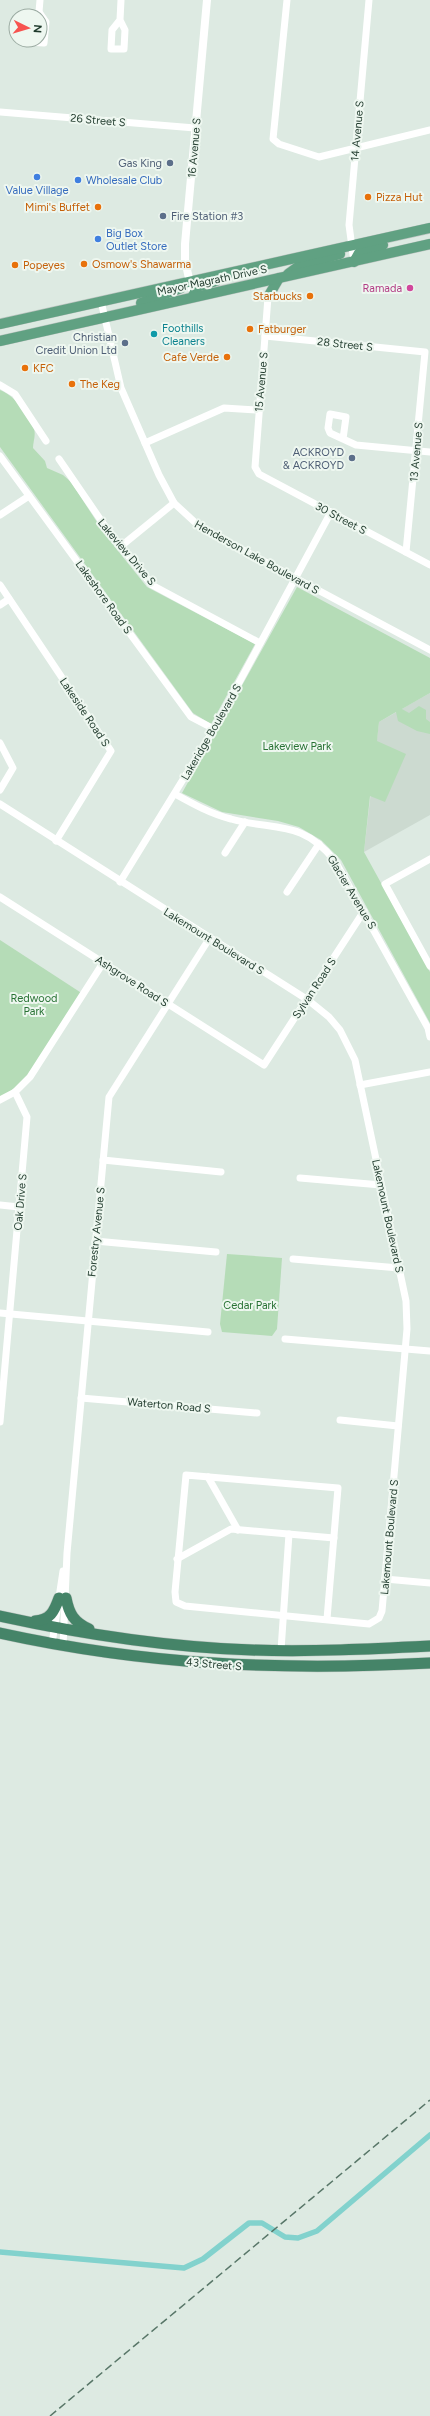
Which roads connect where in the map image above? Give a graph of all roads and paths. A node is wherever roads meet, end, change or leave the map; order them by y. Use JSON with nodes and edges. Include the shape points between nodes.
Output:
{"nodes":[{"id":1,"x":121,"y":0,"type":"edge"},
{"id":2,"x":207,"y":0,"type":"edge"},
{"id":3,"x":287,"y":0,"type":"edge"},
{"id":4,"x":369,"y":0,"type":"edge"},
{"id":5,"x":120,"y":20,"type":"dead end"},
{"id":6,"x":0,"y":112,"type":"edge"},
{"id":7,"x":195,"y":128,"type":"junction"},
{"id":8,"x":430,"y":130,"type":"edge"},
{"id":9,"x":356,"y":148,"type":"junction"},
{"id":10,"x":430,"y":228,"type":"edge"},
{"id":11,"x":430,"y":244,"type":"edge"},
{"id":12,"x":352,"y":245,"type":"junction"},
{"id":13,"x":354,"y":262,"type":"junction"},
{"id":14,"x":246,"y":268,"type":"junction"},
{"id":15,"x":281,"y":277,"type":"junction"},
{"id":16,"x":189,"y":281,"type":"junction"},
{"id":17,"x":255,"y":283,"type":"junction"},
{"id":18,"x":193,"y":296,"type":"junction"},
{"id":19,"x":268,"y":297,"type":"junction"},
{"id":20,"x":101,"y":301,"type":"junction"},
{"id":21,"x":135,"y":310,"type":"junction"},
{"id":22,"x":104,"y":317,"type":"junction"},
{"id":23,"x":0,"y":319,"type":"edge"},
{"id":24,"x":19,"y":319,"type":"junction"},
{"id":25,"x":0,"y":324,"type":"edge"},
{"id":26,"x":265,"y":336,"type":"junction"},
{"id":27,"x":0,"y":341,"type":"edge"},
{"id":28,"x":425,"y":352,"type":"joint"},
{"id":29,"x":0,"y":385,"type":"edge"},
{"id":30,"x":258,"y":410,"type":"junction"},
{"id":31,"x":343,"y":439,"type":"dead end"},
{"id":32,"x":46,"y":441,"type":"dead end"},
{"id":33,"x":146,"y":443,"type":"junction"},
{"id":34,"x":416,"y":451,"type":"junction"},
{"id":35,"x":430,"y":452,"type":"edge"},
{"id":36,"x":0,"y":456,"type":"edge"},
{"id":37,"x":59,"y":459,"type":"dead end"},
{"id":38,"x":255,"y":467,"type":"joint"},
{"id":39,"x":29,"y":496,"type":"junction"},
{"id":40,"x":174,"y":503,"type":"junction"},
{"id":41,"x":330,"y":512,"type":"junction"},
{"id":42,"x":0,"y":515,"type":"edge"},
{"id":43,"x":120,"y":547,"type":"junction"},
{"id":44,"x":406,"y":552,"type":"junction"},
{"id":45,"x":430,"y":565,"type":"edge"},
{"id":46,"x":295,"y":579,"type":"junction"},
{"id":47,"x":0,"y":585,"type":"edge"},
{"id":48,"x":9,"y":599,"type":"junction"},
{"id":49,"x":0,"y":605,"type":"edge"},
{"id":50,"x":260,"y":643,"type":"junction"},
{"id":51,"x":430,"y":650,"type":"edge"},
{"id":52,"x":214,"y":729,"type":"junction"},
{"id":53,"x":0,"y":743,"type":"edge"},
{"id":54,"x":0,"y":790,"type":"edge"},
{"id":55,"x":175,"y":794,"type":"junction"},
{"id":56,"x":0,"y":804,"type":"edge"},
{"id":57,"x":245,"y":822,"type":"junction"},
{"id":58,"x":56,"y":841,"type":"junction"},
{"id":59,"x":319,"y":844,"type":"junction"},
{"id":60,"x":225,"y":853,"type":"dead end"},
{"id":61,"x":430,"y":859,"type":"edge"},
{"id":62,"x":120,"y":882,"type":"junction"},
{"id":63,"x":287,"y":892,"type":"dead end"},
{"id":64,"x":0,"y":897,"type":"edge"},
{"id":65,"x":364,"y":911,"type":"junction"},
{"id":66,"x":209,"y":939,"type":"junction"},
{"id":67,"x":103,"y":963,"type":"junction"},
{"id":68,"x":430,"y":966,"type":"edge"},
{"id":69,"x":308,"y":1000,"type":"junction"},
{"id":70,"x":168,"y":1004,"type":"junction"},
{"id":71,"x":430,"y":1037,"type":"edge"},
{"id":72,"x":264,"y":1065,"type":"joint"},
{"id":73,"x":430,"y":1072,"type":"edge"},
{"id":74,"x":360,"y":1085,"type":"junction"},
{"id":75,"x":14,"y":1092,"type":"junction"},
{"id":76,"x":0,"y":1100,"type":"edge"},
{"id":77,"x":103,"y":1160,"type":"junction"},
{"id":78,"x":222,"y":1172,"type":"dead end"},
{"id":79,"x":300,"y":1178,"type":"dead end"},
{"id":80,"x":381,"y":1186,"type":"junction"},
{"id":81,"x":0,"y":1205,"type":"edge"},
{"id":82,"x":19,"y":1207,"type":"junction"},
{"id":83,"x":95,"y":1241,"type":"junction"},
{"id":84,"x":216,"y":1252,"type":"dead end"},
{"id":85,"x":293,"y":1259,"type":"dead end"},
{"id":86,"x":399,"y":1268,"type":"junction"},
{"id":87,"x":0,"y":1313,"type":"edge"},
{"id":88,"x":10,"y":1314,"type":"junction"},
{"id":89,"x":87,"y":1321,"type":"junction"},
{"id":90,"x":208,"y":1332,"type":"dead end"},
{"id":91,"x":285,"y":1339,"type":"dead end"},
{"id":92,"x":405,"y":1349,"type":"junction"},
{"id":93,"x":430,"y":1351,"type":"edge"},
{"id":94,"x":1,"y":1394,"type":"edge"},
{"id":95,"x":81,"y":1398,"type":"junction"},
{"id":96,"x":257,"y":1413,"type":"dead end"},
{"id":97,"x":340,"y":1420,"type":"dead end"},
{"id":98,"x":0,"y":1422,"type":"edge"},
{"id":99,"x":398,"y":1426,"type":"junction"},
{"id":100,"x":208,"y":1477,"type":"junction"},
{"id":101,"x":238,"y":1530,"type":"junction"},
{"id":102,"x":289,"y":1534,"type":"junction"},
{"id":103,"x":334,"y":1538,"type":"junction"},
{"id":104,"x":177,"y":1559,"type":"junction"},
{"id":105,"x":385,"y":1579,"type":"junction"},
{"id":106,"x":430,"y":1583,"type":"edge"},
{"id":107,"x":63,"y":1598,"type":"junction"},
{"id":108,"x":283,"y":1615,"type":"junction"},
{"id":109,"x":0,"y":1616,"type":"edge"},
{"id":110,"x":327,"y":1619,"type":"junction"},
{"id":111,"x":27,"y":1622,"type":"junction"},
{"id":112,"x":59,"y":1627,"type":"junction"},
{"id":113,"x":0,"y":1633,"type":"edge"},
{"id":114,"x":103,"y":1635,"type":"junction"},
{"id":115,"x":52,"y":1644,"type":"junction"},
{"id":116,"x":64,"y":1646,"type":"junction"},
{"id":117,"x":430,"y":1646,"type":"edge"},
{"id":118,"x":281,"y":1650,"type":"junction"},
{"id":119,"x":430,"y":1663,"type":"edge"}],
"edges":[{"from":1,"to":5,"type":"street"},
{"from":2,"to":7,"type":"street","name":"16 Avenue S"},
{"from":3,"to":9,"type":"street","via":[[272,139],[319,157]]},
{"from":4,"to":9,"type":"street","name":"14 Avenue S"},
{"from":6,"to":7,"type":"street","name":"26 Street S"},
{"from":7,"to":16,"type":"street","name":"16 Avenue S","via":[[185,244]]},
{"from":8,"to":9,"type":"street"},
{"from":9,"to":12,"type":"street","name":"14 Avenue S","via":[[349,225]]},
{"from":10,"to":12,"type":"main road","name":"Mayor Magrath Drive S"},
{"from":10,"to":13,"type":"main road","via":[[365,250],[359,253]]},
{"from":11,"to":13,"type":"main road","name":"Mayor Magrath Drive S"},
{"from":12,"to":13,"type":"street","name":"14 Avenue S"},
{"from":12,"to":14,"type":"main road","name":"Mayor Magrath Drive S"},
{"from":12,"to":15,"type":"main road","via":[[345,253],[299,266]]},
{"from":13,"to":15,"type":"main road","name":"Mayor Magrath Drive S"},
{"from":14,"to":16,"type":"main road","name":"Mayor Magrath Drive S"},
{"from":14,"to":18,"type":"main road","via":[[234,275],[197,287]]},
{"from":15,"to":17,"type":"main road","name":"Mayor Magrath Drive S"},
{"from":15,"to":19,"type":"main road"},
{"from":16,"to":18,"type":"street","name":"16 Avenue S"},
{"from":16,"to":20,"type":"main road","name":"Mayor Magrath Drive S"},
{"from":16,"to":21,"type":"main road","via":[[183,287],[143,302]]},
{"from":17,"to":18,"type":"main road","name":"Mayor Magrath Drive S"},
{"from":17,"to":19,"type":"main road"},
{"from":18,"to":21,"type":"main road","name":"Mayor Magrath Drive S"},
{"from":19,"to":26,"type":"street","name":"15 Avenue S"},
{"from":20,"to":22,"type":"street","name":"Henderson Lake Boulevard S"},
{"from":20,"to":24,"type":"main road","name":"Mayor Magrath Drive S"},
{"from":21,"to":22,"type":"main road","name":"Mayor Magrath Drive S"},
{"from":22,"to":27,"type":"main road","name":"Mayor Magrath Drive S"},
{"from":22,"to":33,"type":"street","name":"Henderson Lake Boulevard S","via":[[121,388]]},
{"from":23,"to":24,"type":"main road"},
{"from":24,"to":25,"type":"main road","name":"Mayor Magrath Drive S"},
{"from":26,"to":28,"type":"street","name":"28 Street S"},
{"from":26,"to":30,"type":"street","name":"15 Avenue S"},
{"from":28,"to":34,"type":"street","name":"13 Avenue S"},
{"from":29,"to":32,"type":"street","via":[[15,394]]},
{"from":30,"to":33,"type":"street","via":[[224,408]]},
{"from":30,"to":38,"type":"street","name":"15 Avenue S"},
{"from":31,"to":34,"type":"street","via":[[356,445]]},
{"from":33,"to":40,"type":"street","name":"Henderson Lake Boulevard S"},
{"from":34,"to":35,"type":"street"},
{"from":34,"to":44,"type":"street","name":"13 Avenue S"},
{"from":36,"to":39,"type":"street","name":"Lakeshore Road S"},
{"from":37,"to":43,"type":"street","name":"Lakeview Drive S"},
{"from":38,"to":41,"type":"street","name":"30 Street S","via":[[259,474]]},
{"from":39,"to":42,"type":"street"},
{"from":39,"to":52,"type":"street","name":"Lakeshore Road S","via":[[191,717]]},
{"from":40,"to":43,"type":"street"},
{"from":40,"to":46,"type":"street","name":"Henderson Lake Boulevard S","via":[[200,527]]},
{"from":41,"to":44,"type":"street","name":"30 Street S"},
{"from":41,"to":46,"type":"street"},
{"from":43,"to":50,"type":"street","name":"Lakeview Drive S","via":[[152,585]]},
{"from":44,"to":45,"type":"street","name":"30 Street S"},
{"from":46,"to":50,"type":"street","name":"Lakeridge Boulevard S"},
{"from":46,"to":51,"type":"street","name":"Henderson Lake Boulevard S"},
{"from":47,"to":48,"type":"street","name":"Lakeside Road S"},
{"from":48,"to":49,"type":"street"},
{"from":48,"to":58,"type":"street","name":"Lakeside Road S","via":[[111,751]]},
{"from":50,"to":52,"type":"street","name":"Lakeridge Boulevard S"},
{"from":52,"to":55,"type":"street","name":"Lakeridge Boulevard S"},
{"from":53,"to":54,"type":"street","via":[[13,768]]},
{"from":55,"to":57,"type":"street","name":"Glacier Avenue S","via":[[218,816]]},
{"from":55,"to":62,"type":"street","name":"Lakeridge Boulevard S"},
{"from":56,"to":58,"type":"street","name":"Lakemount Boulevard S"},
{"from":57,"to":59,"type":"street","name":"Glacier Avenue S","via":[[292,829]]},
{"from":57,"to":60,"type":"street"},
{"from":58,"to":62,"type":"street","name":"Lakemount Boulevard S"},
{"from":59,"to":63,"type":"street"},
{"from":59,"to":65,"type":"street","name":"Glacier Avenue S","via":[[335,861]]},
{"from":61,"to":68,"type":"street","via":[[385,884]]},
{"from":62,"to":66,"type":"street","name":"Lakemount Boulevard S"},
{"from":64,"to":67,"type":"street","name":"Ashgrove Road S"},
{"from":65,"to":69,"type":"street","name":"Sylvan Road S"},
{"from":65,"to":71,"type":"street","name":"Glacier Avenue S","via":[[428,1028]]},
{"from":66,"to":69,"type":"street","name":"Lakemount Boulevard S"},
{"from":66,"to":70,"type":"street","name":"Forestry Avenue S"},
{"from":67,"to":70,"type":"street","name":"Ashgrove Road S"},
{"from":67,"to":75,"type":"street","via":[[30,1077]]},
{"from":69,"to":72,"type":"street","name":"Sylvan Road S"},
{"from":69,"to":74,"type":"street","name":"Lakemount Boulevard S","via":[[329,1017],[349,1045]]},
{"from":70,"to":72,"type":"street","name":"Ashgrove Road S"},
{"from":70,"to":77,"type":"street","name":"Forestry Avenue S","via":[[109,1097]]},
{"from":73,"to":74,"type":"street"},
{"from":74,"to":80,"type":"street","name":"Lakemount Boulevard S"},
{"from":75,"to":76,"type":"street"},
{"from":75,"to":82,"type":"street","name":"Oak Drive S","via":[[27,1117]]},
{"from":77,"to":78,"type":"street"},
{"from":77,"to":83,"type":"street","name":"Forestry Avenue S"},
{"from":79,"to":80,"type":"street"},
{"from":80,"to":86,"type":"street","name":"Lakemount Boulevard S"},
{"from":81,"to":82,"type":"street"},
{"from":82,"to":88,"type":"street","name":"Oak Drive S"},
{"from":83,"to":84,"type":"street"},
{"from":83,"to":89,"type":"street","name":"Forestry Avenue S"},
{"from":85,"to":86,"type":"street"},
{"from":86,"to":92,"type":"street","name":"Lakemount Boulevard S","via":[[408,1315]]},
{"from":87,"to":88,"type":"street"},
{"from":88,"to":89,"type":"street"},
{"from":88,"to":94,"type":"street","name":"Oak Drive S"},
{"from":89,"to":90,"type":"street"},
{"from":89,"to":95,"type":"street","name":"Forestry Avenue S"},
{"from":91,"to":92,"type":"street"},
{"from":92,"to":93,"type":"street"},
{"from":92,"to":99,"type":"street","name":"Lakemount Boulevard S"},
{"from":94,"to":98,"type":"street","name":"Oak Drive S"},
{"from":95,"to":96,"type":"street","name":"Waterton Road S"},
{"from":95,"to":107,"type":"street","name":"Forestry Avenue S"},
{"from":97,"to":99,"type":"street"},
{"from":99,"to":105,"type":"street","name":"Lakemount Boulevard S"},
{"from":100,"to":101,"type":"street"},
{"from":100,"to":103,"type":"street","via":[[338,1488]]},
{"from":100,"to":104,"type":"street","via":[[186,1475]]},
{"from":101,"to":102,"type":"street"},
{"from":101,"to":104,"type":"street","via":[[231,1529]]},
{"from":102,"to":103,"type":"street"},
{"from":102,"to":108,"type":"street"},
{"from":103,"to":110,"type":"street"},
{"from":104,"to":108,"type":"street","name":"Lakemount Boulevard S","via":[[176,1602],[185,1606]]},
{"from":105,"to":106,"type":"street"},
{"from":105,"to":110,"type":"street","name":"Lakemount Boulevard S","via":[[382,1611],[374,1622],[369,1624]]},
{"from":107,"to":111,"type":"highway","via":[[48,1618]]},
{"from":107,"to":112,"type":"street","name":"Forestry Avenue S"},
{"from":107,"to":114,"type":"highway","via":[[74,1620]]},
{"from":108,"to":110,"type":"street","name":"Lakemount Boulevard S"},
{"from":108,"to":118,"type":"street"},
{"from":109,"to":111,"type":"highway","name":"43 Street S"},
{"from":111,"to":112,"type":"highway","name":"43 Street S"},
{"from":112,"to":114,"type":"highway","name":"43 Street S"},
{"from":112,"to":115,"type":"street","name":"Forestry Avenue S"},
{"from":112,"to":116,"type":"street","name":"Forestry Avenue S"},
{"from":113,"to":115,"type":"highway","name":"43 Street S"},
{"from":114,"to":118,"type":"highway","name":"43 Street S","via":[[223,1648]]},
{"from":115,"to":116,"type":"highway","name":"43 Street S"},
{"from":116,"to":119,"type":"highway","name":"43 Street S","via":[[145,1658],[250,1667],[363,1667]]},
{"from":117,"to":118,"type":"highway","name":"43 Street S"}]}
